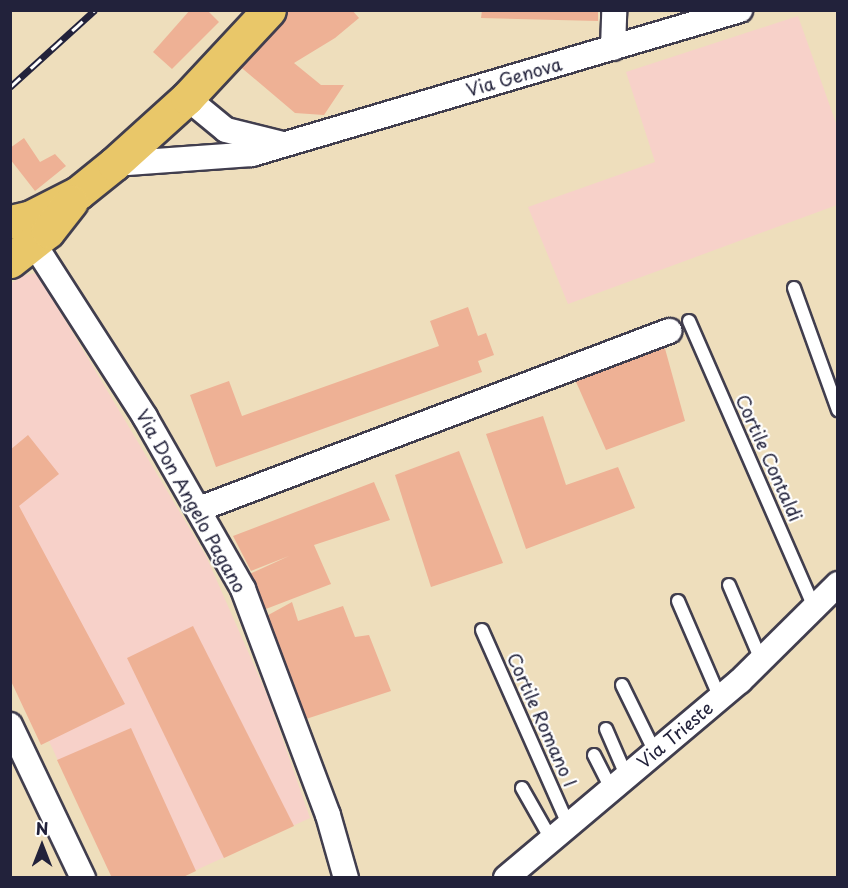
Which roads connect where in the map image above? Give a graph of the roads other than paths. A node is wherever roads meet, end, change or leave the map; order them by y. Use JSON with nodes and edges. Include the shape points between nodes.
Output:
{"nodes":[{"id":1,"x":269,"y":10,"type":"edge"},
{"id":2,"x":614,"y":10,"type":"edge"},
{"id":3,"x":740,"y":10,"type":"edge"},
{"id":4,"x":613,"y":48,"type":"junction"},
{"id":5,"x":186,"y":98,"type":"junction"},
{"id":6,"x":288,"y":144,"type":"junction"},
{"id":7,"x":114,"y":164,"type":"junction"},
{"id":8,"x":78,"y":193,"type":"junction"},
{"id":9,"x":10,"y":222,"type":"edge"},
{"id":10,"x":22,"y":253,"type":"edge"},
{"id":11,"x":794,"y":288,"type":"dead end"},
{"id":12,"x":679,"y":326,"type":"joint"},
{"id":13,"x":837,"y":410,"type":"edge"},
{"id":14,"x":200,"y":509,"type":"junction"},
{"id":15,"x":837,"y":584,"type":"edge"},
{"id":16,"x":729,"y":585,"type":"dead end"},
{"id":17,"x":678,"y":601,"type":"dead end"},
{"id":18,"x":815,"y":609,"type":"junction"},
{"id":19,"x":482,"y":630,"type":"dead end"},
{"id":20,"x":761,"y":660,"type":"junction"},
{"id":21,"x":622,"y":685,"type":"dead end"},
{"id":22,"x":720,"y":698,"type":"junction"},
{"id":23,"x":10,"y":725,"type":"edge"},
{"id":24,"x":606,"y":729,"type":"dead end"},
{"id":25,"x":655,"y":752,"type":"junction"},
{"id":26,"x":594,"y":755,"type":"dead end"},
{"id":27,"x":619,"y":782,"type":"junction"},
{"id":28,"x":522,"y":788,"type":"dead end"},
{"id":29,"x":560,"y":831,"type":"junction"},
{"id":30,"x":83,"y":878,"type":"edge"},
{"id":31,"x":346,"y":878,"type":"edge"},
{"id":32,"x":506,"y":878,"type":"edge"}],
"edges":[{"from":1,"to":5,"type":"main road"},
{"from":2,"to":4,"type":"street"},
{"from":3,"to":4,"type":"street","name":"Via Genova"},
{"from":4,"to":6,"type":"street","name":"Via Genova"},
{"from":5,"to":6,"type":"street","name":"Via Genova","via":[[226,130]]},
{"from":5,"to":7,"type":"main road"},
{"from":6,"to":7,"type":"street","name":"Via Genova","via":[[183,162]]},
{"from":7,"to":8,"type":"main road"},
{"from":8,"to":9,"type":"main road"},
{"from":8,"to":10,"type":"main road"},
{"from":10,"to":14,"type":"street","name":"Via Don Angelo Pagano"},
{"from":11,"to":13,"type":"lane"},
{"from":12,"to":14,"type":"street"},
{"from":12,"to":18,"type":"lane","name":"Cortile Contaldi"},
{"from":14,"to":31,"type":"street","name":"Via Don Angelo Pagano","via":[[243,589],[328,815]]},
{"from":15,"to":18,"type":"street","name":"Via Trieste"},
{"from":16,"to":20,"type":"lane"},
{"from":17,"to":22,"type":"lane"},
{"from":18,"to":20,"type":"street","name":"Via Trieste"},
{"from":19,"to":29,"type":"lane","name":"Cortile Romano I"},
{"from":20,"to":22,"type":"street","name":"Via Trieste"},
{"from":21,"to":25,"type":"lane"},
{"from":22,"to":25,"type":"street","name":"Via Trieste"},
{"from":23,"to":30,"type":"street"},
{"from":24,"to":27,"type":"lane"},
{"from":25,"to":27,"type":"street","name":"Via Trieste"},
{"from":26,"to":27,"type":"lane"},
{"from":27,"to":29,"type":"street","name":"Via Trieste"},
{"from":28,"to":29,"type":"lane"},
{"from":29,"to":32,"type":"street","name":"Via Trieste"}]}
